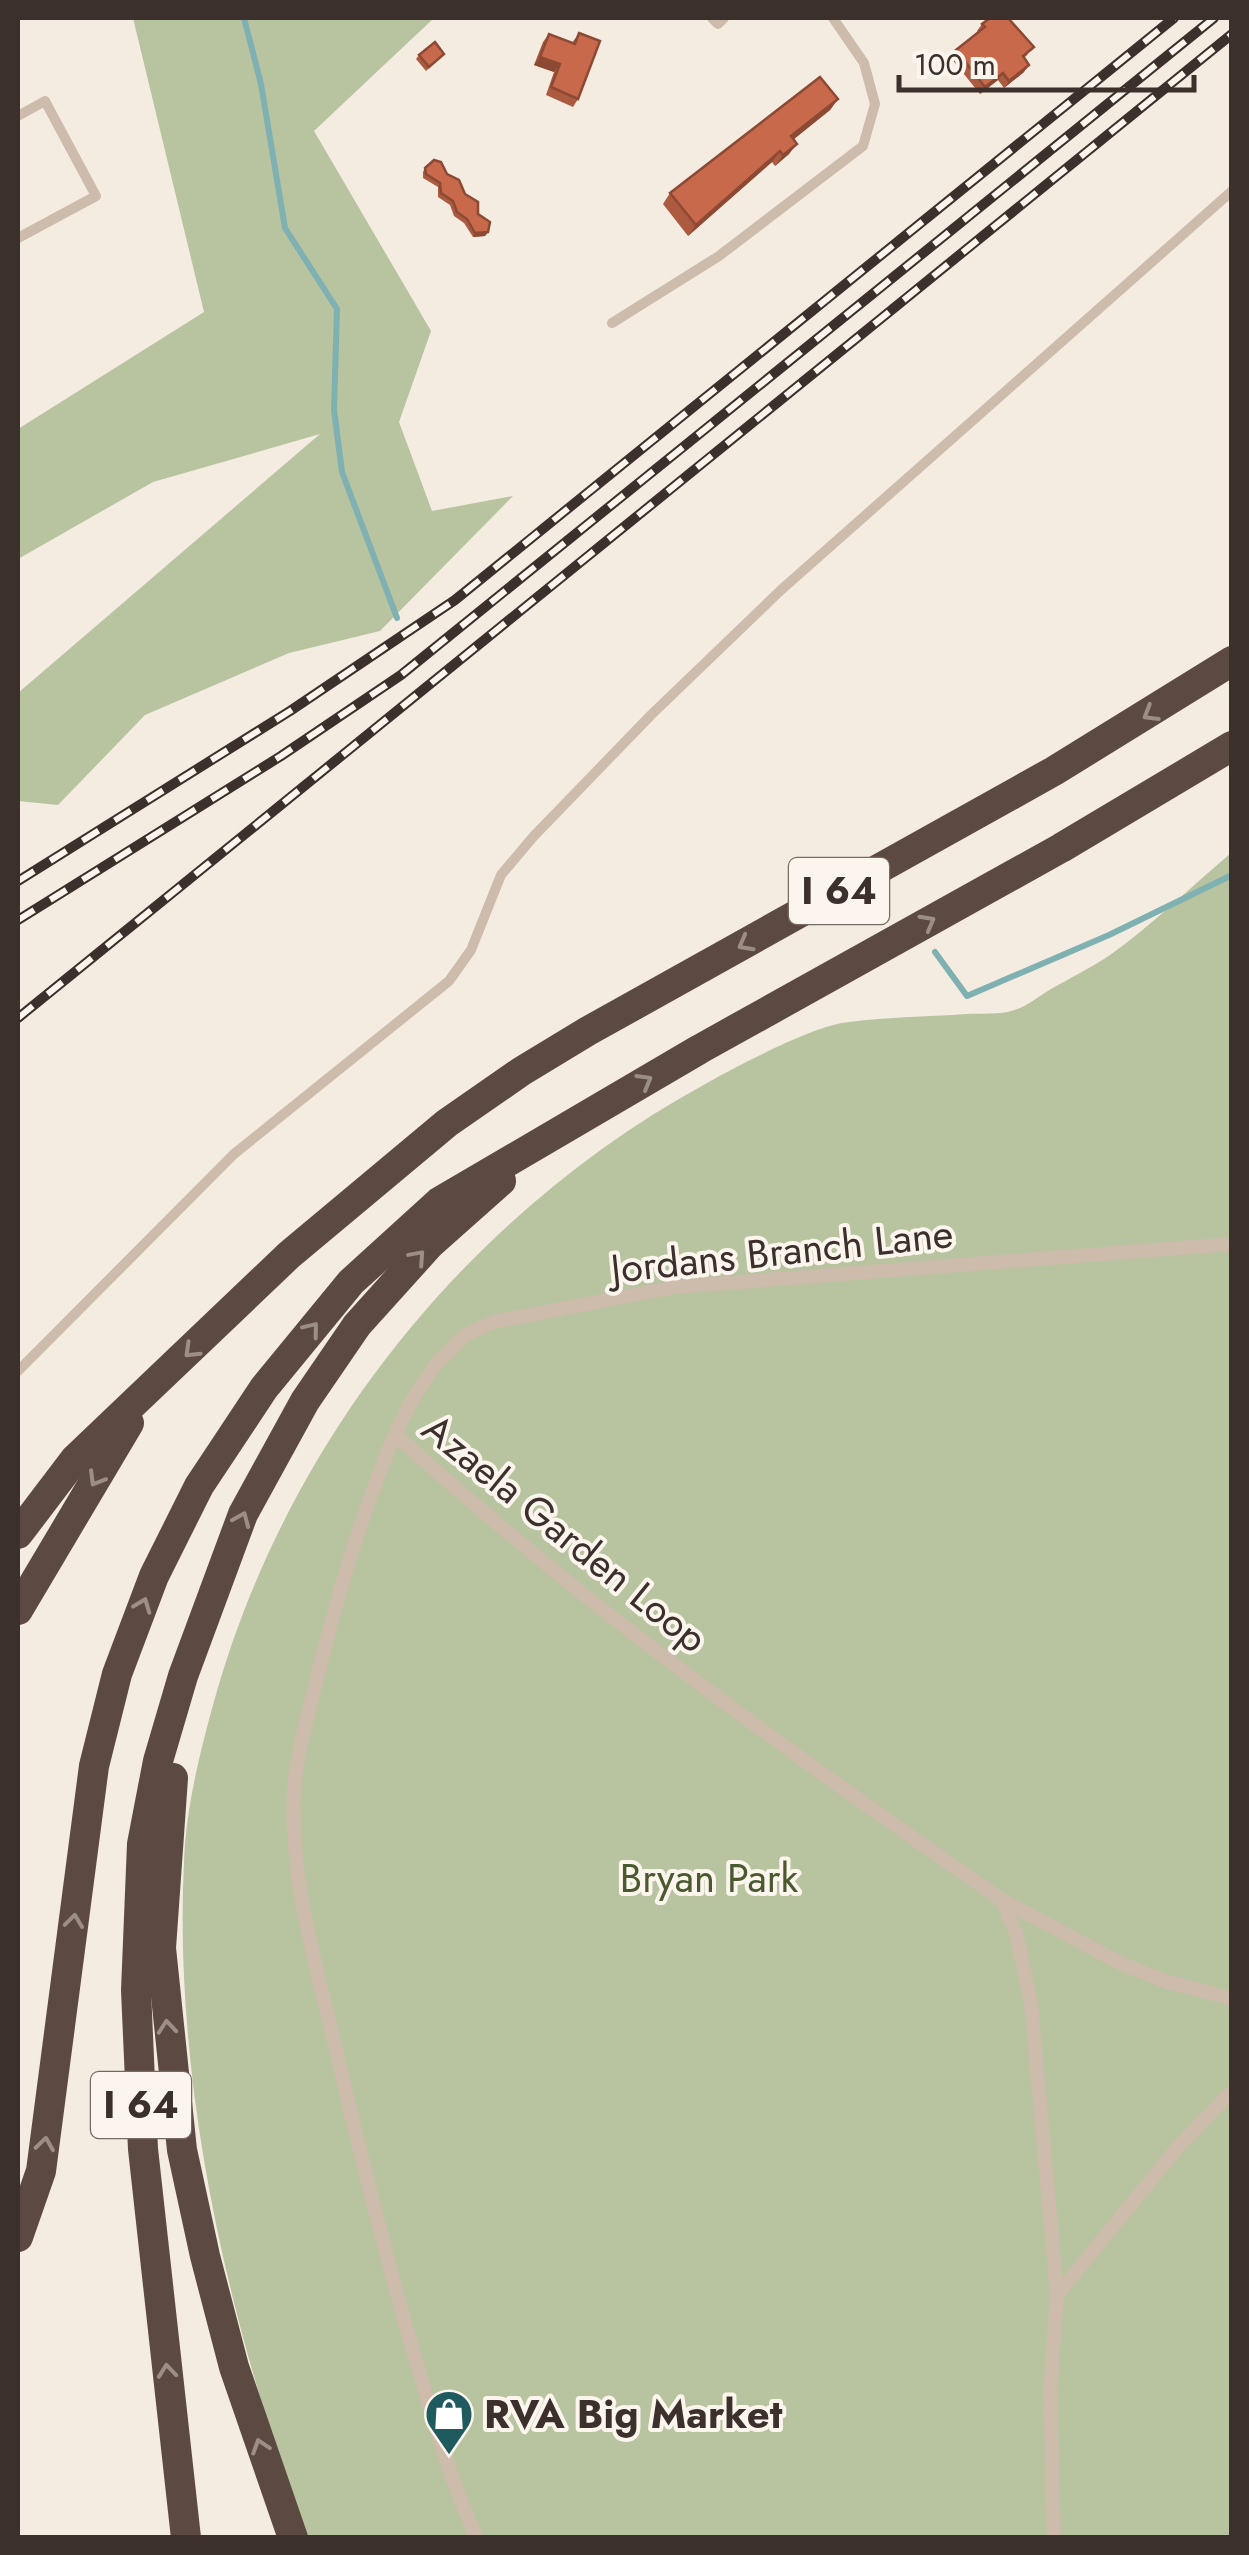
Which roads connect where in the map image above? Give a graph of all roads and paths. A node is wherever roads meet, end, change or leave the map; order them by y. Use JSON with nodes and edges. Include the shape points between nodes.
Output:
{"nodes":[{"id":1,"x":712,"y":18,"type":"edge"},
{"id":2,"x":724,"y":18,"type":"edge"},
{"id":3,"x":833,"y":18,"type":"edge"},
{"id":4,"x":18,"y":116,"type":"edge"},
{"id":5,"x":1232,"y":191,"type":"edge"},
{"id":6,"x":18,"y":238,"type":"edge"},
{"id":7,"x":612,"y":323,"type":"dead end"},
{"id":8,"x":1232,"y":662,"type":"edge"},
{"id":9,"x":1232,"y":746,"type":"edge"},
{"id":10,"x":560,"y":1129,"type":"junction"},
{"id":11,"x":1232,"y":1244,"type":"edge"},
{"id":12,"x":18,"y":1372,"type":"edge"},
{"id":13,"x":146,"y":1395,"type":"junction"},
{"id":14,"x":395,"y":1434,"type":"junction"},
{"id":15,"x":18,"y":1534,"type":"edge"},
{"id":16,"x":18,"y":1610,"type":"edge"},
{"id":17,"x":183,"y":1676,"type":"junction"},
{"id":18,"x":1002,"y":1900,"type":"junction"},
{"id":19,"x":1232,"y":1998,"type":"edge"},
{"id":20,"x":1232,"y":2091,"type":"edge"},
{"id":21,"x":18,"y":2237,"type":"edge"},
{"id":22,"x":1056,"y":2296,"type":"junction"},
{"id":23,"x":186,"y":2538,"type":"edge"},
{"id":24,"x":293,"y":2538,"type":"edge"},
{"id":25,"x":477,"y":2538,"type":"edge"},
{"id":26,"x":1054,"y":2538,"type":"edge"}],
"edges":[{"from":1,"to":2,"type":"lane","via":[[718,24]]},
{"from":3,"to":7,"type":"lane","via":[[864,63],[875,104],[864,146],[718,256]]},
{"from":4,"to":6,"type":"lane","via":[[46,101],[96,196]]},
{"from":5,"to":12,"type":"lane","via":[[651,714],[502,875],[472,950],[449,981],[234,1154]]},
{"from":8,"to":13,"type":"highway","number":"I 64","one_way":true,"via":[[1054,771],[522,1071],[447,1123],[289,1255]]},
{"from":10,"to":9,"type":"highway","number":"I 64","one_way":true},
{"from":17,"to":10,"type":"highway","number":"I 64","one_way":true,"via":[[243,1514],[358,1325],[430,1244]]},
{"from":21,"to":10,"type":"highway","one_way":true,"via":[[41,2172],[94,1766],[117,1674],[154,1576],[199,1486],[264,1388],[351,1282],[440,1202]]},
{"from":11,"to":14,"type":"street","name":"Jordans Branch Lane","via":[[675,1288],[493,1322],[465,1336],[435,1365]]},
{"from":13,"to":15,"type":"highway","via":[[75,1459]]},
{"from":13,"to":16,"type":"highway","number":"I 64","one_way":true},
{"from":14,"to":18,"type":"street","name":"Azaela Garden Loop","via":[[596,1603],[820,1774]]},
{"from":14,"to":25,"type":"street","name":"Azaela Garden Loop","via":[[339,1585],[302,1740],[294,1804],[297,1880],[408,2337],[456,2495]]},
{"from":23,"to":17,"type":"highway","number":"I 64","one_way":true,"via":[[142,2149],[136,1990],[142,1844]]},
{"from":24,"to":17,"type":"highway","one_way":true,"via":[[234,2367],[182,2150],[161,1948]]},
{"from":18,"to":19,"type":"street","name":"Azaela Garden Loop","via":[[1120,1963]]},
{"from":18,"to":22,"type":"street","via":[[1031,2003]]},
{"from":20,"to":22,"type":"street"},
{"from":22,"to":26,"type":"street","via":[[1050,2391]]}]}
